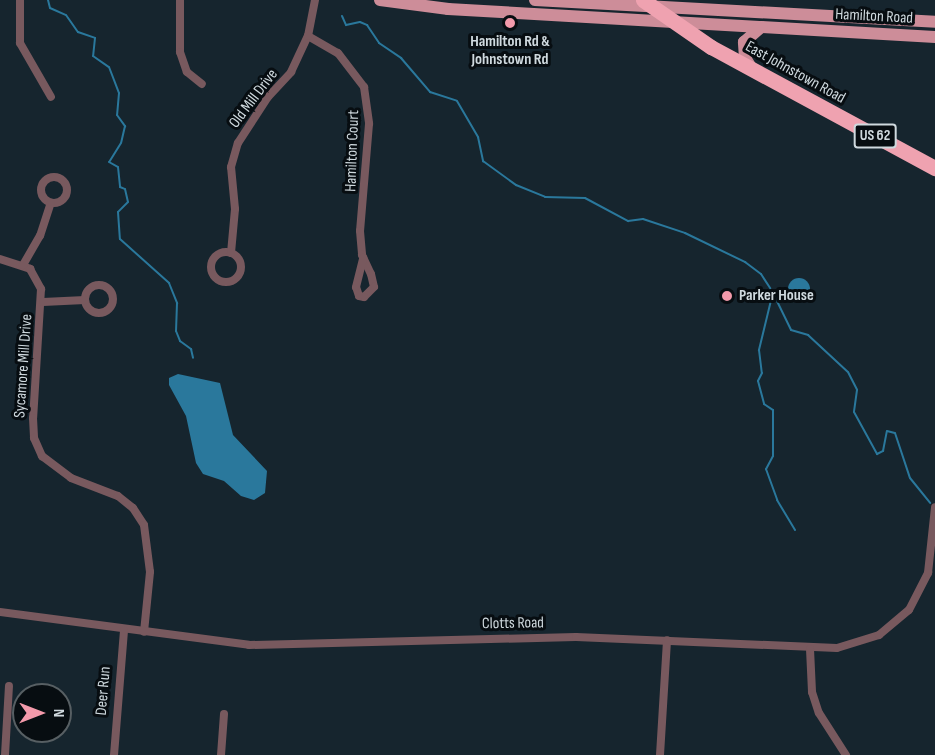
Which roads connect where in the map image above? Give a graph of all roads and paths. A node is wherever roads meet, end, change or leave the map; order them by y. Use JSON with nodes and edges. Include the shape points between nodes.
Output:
{"nodes":[{"id":1,"x":20,"y":0,"type":"edge"},
{"id":2,"x":180,"y":0,"type":"edge"},
{"id":3,"x":315,"y":0,"type":"edge"},
{"id":4,"x":380,"y":0,"type":"edge"},
{"id":5,"x":535,"y":0,"type":"edge"},
{"id":6,"x":570,"y":1,"type":"edge"},
{"id":7,"x":647,"y":3,"type":"edge"},
{"id":8,"x":673,"y":22,"type":"junction"},
{"id":9,"x":935,"y":22,"type":"edge"},
{"id":10,"x":761,"y":27,"type":"junction"},
{"id":11,"x":308,"y":36,"type":"junction"},
{"id":12,"x":935,"y":37,"type":"edge"},
{"id":13,"x":753,"y":70,"type":"junction"},
{"id":14,"x":202,"y":84,"type":"dead end"},
{"id":15,"x":51,"y":97,"type":"dead end"},
{"id":16,"x":935,"y":168,"type":"edge"},
{"id":17,"x":51,"y":203,"type":"dead end"},
{"id":18,"x":231,"y":253,"type":"dead end"},
{"id":19,"x":363,"y":258,"type":"dead end"},
{"id":20,"x":0,"y":259,"type":"edge"},
{"id":21,"x":23,"y":265,"type":"junction"},
{"id":22,"x":85,"y":300,"type":"dead end"},
{"id":23,"x":42,"y":302,"type":"junction"},
{"id":24,"x":935,"y":507,"type":"edge"},
{"id":25,"x":0,"y":612,"type":"edge"},
{"id":26,"x":124,"y":630,"type":"junction"},
{"id":27,"x":144,"y":632,"type":"junction"},
{"id":28,"x":667,"y":640,"type":"junction"},
{"id":29,"x":810,"y":649,"type":"junction"},
{"id":30,"x":9,"y":686,"type":"dead end"},
{"id":31,"x":224,"y":714,"type":"dead end"},
{"id":32,"x":5,"y":755,"type":"edge"},
{"id":33,"x":114,"y":755,"type":"edge"},
{"id":34,"x":221,"y":755,"type":"edge"},
{"id":35,"x":660,"y":755,"type":"edge"},
{"id":36,"x":846,"y":755,"type":"edge"}],
"edges":[{"from":1,"to":15,"type":"street","via":[[20,43]]},
{"from":2,"to":14,"type":"street","via":[[180,52],[187,72]]},
{"from":3,"to":11,"type":"street","name":"Old Mill Drive"},
{"from":4,"to":8,"type":"main road","name":"Hamilton Road","via":[[448,9]]},
{"from":5,"to":6,"type":"main road","name":"Hamilton Road"},
{"from":6,"to":7,"type":"main road","name":"Hamilton Road"},
{"from":7,"to":8,"type":"highway","name":"East Johnstown Road","number":"US 62"},
{"from":7,"to":9,"type":"main road","name":"Hamilton Road"},
{"from":8,"to":10,"type":"main road","name":"Hamilton Road"},
{"from":8,"to":13,"type":"highway","name":"East Johnstown Road","number":"US 62"},
{"from":10,"to":12,"type":"main road","name":"Hamilton Road"},
{"from":10,"to":13,"type":"main road","via":[[744,42],[745,58]]},
{"from":11,"to":18,"type":"street","name":"Old Mill Drive","via":[[291,72],[268,97],[238,143],[231,167],[235,209]]},
{"from":11,"to":19,"type":"street","name":"Hamilton Court","via":[[338,53],[364,87],[369,124],[360,217]]},
{"from":13,"to":16,"type":"highway","name":"East Johnstown Road","number":"US 62"},
{"from":17,"to":21,"type":"street","via":[[40,236]]},
{"from":20,"to":21,"type":"street"},
{"from":21,"to":23,"type":"street","name":"Sycamore Mill Drive","via":[[39,282]]},
{"from":22,"to":23,"type":"street"},
{"from":23,"to":27,"type":"street","name":"Sycamore Mill Drive","via":[[34,438],[42,456],[55,470],[118,496],[133,508],[144,525],[150,572]]},
{"from":24,"to":29,"type":"street","name":"Clotts Road","via":[[928,573],[909,610],[879,635],[861,643]]},
{"from":25,"to":26,"type":"street","name":"Clotts Road"},
{"from":26,"to":27,"type":"street","name":"Clotts Road"},
{"from":26,"to":33,"type":"street","name":"Deer Run"},
{"from":27,"to":28,"type":"street","name":"Clotts Road","via":[[288,646],[488,638]]},
{"from":28,"to":29,"type":"street","name":"Clotts Road"},
{"from":28,"to":35,"type":"street"},
{"from":29,"to":36,"type":"street","via":[[812,692],[819,713]]},
{"from":30,"to":32,"type":"street"},
{"from":31,"to":34,"type":"street"}]}
